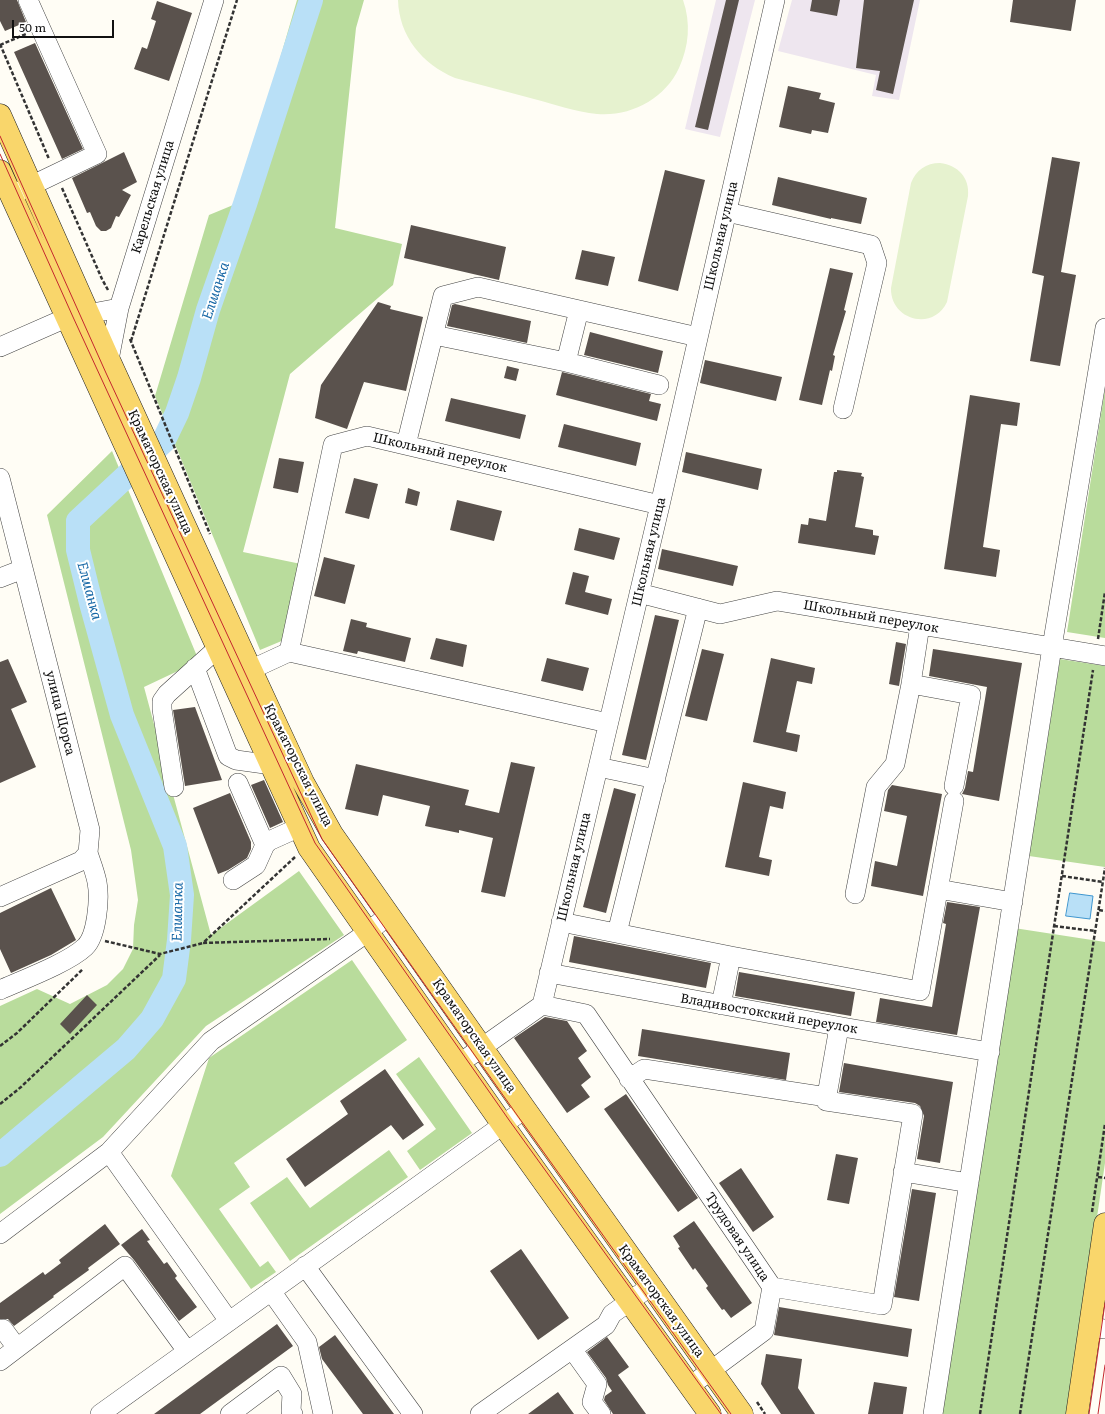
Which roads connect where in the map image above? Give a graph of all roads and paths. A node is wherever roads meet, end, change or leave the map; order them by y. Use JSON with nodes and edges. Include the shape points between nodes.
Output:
{"nodes":[{"id":1,"x":28,"y":0,"type":"edge"},
{"id":2,"x":237,"y":0,"type":"edge"},
{"id":3,"x":774,"y":0,"type":"edge"},
{"id":4,"x":209,"y":1,"type":"edge"},
{"id":5,"x":41,"y":28,"type":"junction"},
{"id":6,"x":0,"y":44,"type":"edge"},
{"id":7,"x":0,"y":115,"type":"edge"},
{"id":8,"x":0,"y":171,"type":"edge"},
{"id":9,"x":56,"y":174,"type":"junction"},
{"id":10,"x":32,"y":185,"type":"junction"},
{"id":11,"x":11,"y":195,"type":"junction"},
{"id":12,"x":727,"y":212,"type":"junction"},
{"id":13,"x":119,"y":308,"type":"junction"},
{"id":14,"x":579,"y":310,"type":"junction"},
{"id":15,"x":89,"y":314,"type":"junction"},
{"id":16,"x":66,"y":318,"type":"junction"},
{"id":17,"x":1105,"y":328,"type":"edge"},
{"id":18,"x":128,"y":335,"type":"dead end"},
{"id":19,"x":434,"y":335,"type":"junction"},
{"id":20,"x":698,"y":337,"type":"junction"},
{"id":21,"x":131,"y":342,"type":"junction"},
{"id":22,"x":0,"y":347,"type":"edge"},
{"id":23,"x":109,"y":360,"type":"junction"},
{"id":24,"x":566,"y":362,"type":"junction"},
{"id":25,"x":659,"y":385,"type":"dead end"},
{"id":26,"x":102,"y":392,"type":"junction"},
{"id":27,"x":842,"y":409,"type":"dead end"},
{"id":28,"x":131,"y":432,"type":"junction"},
{"id":29,"x":406,"y":445,"type":"junction"},
{"id":30,"x":0,"y":478,"type":"edge"},
{"id":31,"x":660,"y":505,"type":"junction"},
{"id":32,"x":210,"y":536,"type":"dead end"},
{"id":33,"x":23,"y":569,"type":"junction"},
{"id":34,"x":1,"y":576,"type":"edge"},
{"id":35,"x":1105,"y":592,"type":"edge"},
{"id":36,"x":639,"y":593,"type":"junction"},
{"id":37,"x":698,"y":608,"type":"junction"},
{"id":38,"x":920,"y":625,"type":"junction"},
{"id":39,"x":219,"y":631,"type":"junction"},
{"id":40,"x":1052,"y":647,"type":"junction"},
{"id":41,"x":289,"y":652,"type":"junction"},
{"id":42,"x":1100,"y":655,"type":"edge"},
{"id":43,"x":195,"y":668,"type":"junction"},
{"id":44,"x":242,"y":674,"type":"junction"},
{"id":45,"x":911,"y":684,"type":"junction"},
{"id":46,"x":608,"y":723,"type":"junction"},
{"id":47,"x":272,"y":765,"type":"junction"},
{"id":48,"x":598,"y":767,"type":"junction"},
{"id":49,"x":656,"y":779,"type":"junction"},
{"id":50,"x":238,"y":783,"type":"dead end"},
{"id":51,"x":174,"y":787,"type":"dead end"},
{"id":52,"x":300,"y":827,"type":"junction"},
{"id":53,"x":265,"y":845,"type":"junction"},
{"id":54,"x":88,"y":853,"type":"junction"},
{"id":55,"x":299,"y":854,"type":"dead end"},
{"id":56,"x":1105,"y":868,"type":"edge"},
{"id":57,"x":1062,"y":876,"type":"junction"},
{"id":58,"x":233,"y":880,"type":"dead end"},
{"id":59,"x":1103,"y":882,"type":"junction"},
{"id":60,"x":938,"y":889,"type":"junction"},
{"id":61,"x":855,"y":894,"type":"dead end"},
{"id":62,"x":0,"y":897,"type":"edge"},
{"id":63,"x":1013,"y":902,"type":"junction"},
{"id":64,"x":1099,"y":910,"type":"junction"},
{"id":65,"x":1105,"y":911,"type":"edge"},
{"id":66,"x":389,"y":915,"type":"junction"},
{"id":67,"x":561,"y":922,"type":"junction"},
{"id":68,"x":1054,"y":926,"type":"junction"},
{"id":69,"x":1095,"y":931,"type":"junction"},
{"id":70,"x":617,"y":933,"type":"junction"},
{"id":71,"x":364,"y":935,"type":"junction"},
{"id":72,"x":90,"y":938,"type":"junction"},
{"id":73,"x":203,"y":943,"type":"junction"},
{"id":74,"x":160,"y":954,"type":"junction"},
{"id":75,"x":731,"y":956,"type":"junction"},
{"id":76,"x":86,"y":963,"type":"dead end"},
{"id":77,"x":549,"y":973,"type":"junction"},
{"id":78,"x":0,"y":990,"type":"edge"},
{"id":79,"x":721,"y":1005,"type":"junction"},
{"id":80,"x":542,"y":1006,"type":"junction"},
{"id":81,"x":839,"y":1027,"type":"junction"},
{"id":82,"x":0,"y":1046,"type":"edge"},
{"id":83,"x":482,"y":1047,"type":"junction"},
{"id":84,"x":990,"y":1052,"type":"junction"},
{"id":85,"x":460,"y":1062,"type":"junction"},
{"id":86,"x":629,"y":1079,"type":"junction"},
{"id":87,"x":827,"y":1097,"type":"junction"},
{"id":88,"x":0,"y":1104,"type":"edge"},
{"id":89,"x":525,"y":1109,"type":"junction"},
{"id":90,"x":503,"y":1125,"type":"junction"},
{"id":91,"x":109,"y":1152,"type":"junction"},
{"id":92,"x":903,"y":1172,"type":"junction"},
{"id":93,"x":1097,"y":1177,"type":"dead end"},
{"id":94,"x":1105,"y":1178,"type":"edge"},
{"id":95,"x":969,"y":1183,"type":"junction"},
{"id":96,"x":1105,"y":1224,"type":"edge"},
{"id":97,"x":0,"y":1234,"type":"edge"},
{"id":98,"x":306,"y":1266,"type":"junction"},
{"id":99,"x":651,"y":1286,"type":"junction"},
{"id":100,"x":772,"y":1287,"type":"junction"},
{"id":101,"x":271,"y":1291,"type":"junction"},
{"id":102,"x":629,"y":1301,"type":"junction"},
{"id":103,"x":229,"y":1321,"type":"junction"},
{"id":104,"x":1097,"y":1328,"type":"edge"},
{"id":105,"x":3,"y":1329,"type":"dead end"},
{"id":106,"x":17,"y":1348,"type":"junction"},
{"id":107,"x":572,"y":1349,"type":"junction"},
{"id":108,"x":187,"y":1351,"type":"junction"},
{"id":109,"x":0,"y":1361,"type":"edge"},
{"id":110,"x":711,"y":1370,"type":"junction"},
{"id":111,"x":690,"y":1386,"type":"junction"},
{"id":112,"x":291,"y":1413,"type":"edge"},
{"id":113,"x":100,"y":1414,"type":"edge"},
{"id":114,"x":230,"y":1414,"type":"edge"},
{"id":115,"x":323,"y":1414,"type":"edge"},
{"id":116,"x":414,"y":1414,"type":"edge"},
{"id":117,"x":480,"y":1414,"type":"edge"},
{"id":118,"x":601,"y":1414,"type":"edge"},
{"id":119,"x":710,"y":1414,"type":"edge"},
{"id":120,"x":742,"y":1414,"type":"edge"},
{"id":121,"x":933,"y":1414,"type":"edge"},
{"id":122,"x":980,"y":1414,"type":"edge"},
{"id":123,"x":1020,"y":1414,"type":"edge"},
{"id":124,"x":1077,"y":1414,"type":"edge"}],
"edges":[{"from":1,"to":5,"type":"street"},
{"from":2,"to":21,"type":"path"},
{"from":3,"to":12,"type":"street","name":"Школьная улица"},
{"from":4,"to":13,"type":"street","name":"Карельская улица"},
{"from":5,"to":6,"type":"path"},
{"from":5,"to":9,"type":"street","via":[[98,154]]},
{"from":6,"to":9,"type":"path"},
{"from":7,"to":10,"type":"main road","name":"Краматорская улица"},
{"from":8,"to":11,"type":"main road","name":"Краматорская улица"},
{"from":9,"to":10,"type":"street"},
{"from":9,"to":13,"type":"path","via":[[102,279]]},
{"from":10,"to":11,"type":"street"},
{"from":10,"to":15,"type":"main road","name":"Краматорская улица"},
{"from":11,"to":16,"type":"main road","name":"Краматорская улица"},
{"from":12,"to":20,"type":"street","name":"Школьная улица"},
{"from":12,"to":27,"type":"street","via":[[871,245],[877,263]]},
{"from":13,"to":15,"type":"street"},
{"from":13,"to":23,"type":"street","name":"Карельская улица"},
{"from":14,"to":19,"type":"street","via":[[478,287],[443,296]]},
{"from":14,"to":20,"type":"street"},
{"from":14,"to":24,"type":"street"},
{"from":15,"to":16,"type":"street"},
{"from":15,"to":23,"type":"main road","name":"Краматорская улица"},
{"from":16,"to":22,"type":"street"},
{"from":16,"to":26,"type":"main road","name":"Краматорская улица"},
{"from":17,"to":40,"type":"street"},
{"from":18,"to":21,"type":"path"},
{"from":19,"to":24,"type":"street"},
{"from":19,"to":29,"type":"street"},
{"from":20,"to":31,"type":"street","name":"Школьная улица"},
{"from":21,"to":32,"type":"path"},
{"from":23,"to":26,"type":"street","name":"Карельская улица"},
{"from":23,"to":28,"type":"main road","name":"Краматорская улица"},
{"from":24,"to":25,"type":"street"},
{"from":26,"to":28,"type":"main road","name":"Краматорская улица"},
{"from":28,"to":39,"type":"main road","name":"Краматорская улица"},
{"from":29,"to":31,"type":"street","name":"Школьный переулок"},
{"from":29,"to":41,"type":"street","name":"Школьный переулок","via":[[367,436],[333,445]]},
{"from":30,"to":33,"type":"street","name":"улица Щорса"},
{"from":31,"to":36,"type":"street","name":"Школьная улица"},
{"from":33,"to":34,"type":"street"},
{"from":33,"to":54,"type":"street","name":"улица Щорса","via":[[90,830]]},
{"from":35,"to":42,"type":"path"},
{"from":36,"to":37,"type":"street","name":"Школьный переулок"},
{"from":36,"to":46,"type":"street","name":"Школьная улица"},
{"from":37,"to":38,"type":"street","name":"Школьный переулок","via":[[720,614],[776,601]]},
{"from":37,"to":49,"type":"street"},
{"from":38,"to":40,"type":"street","name":"Школьный переулок"},
{"from":38,"to":45,"type":"street"},
{"from":39,"to":43,"type":"street"},
{"from":39,"to":44,"type":"main road","name":"Краматорская улица"},
{"from":39,"to":44,"type":"main road","name":"Краматорская улица"},
{"from":40,"to":42,"type":"street","name":"Школьный переулок"},
{"from":40,"to":63,"type":"street"},
{"from":41,"to":44,"type":"street"},
{"from":41,"to":46,"type":"street"},
{"from":42,"to":57,"type":"path"},
{"from":43,"to":47,"type":"street","via":[[228,756],[236,760]]},
{"from":43,"to":51,"type":"street","via":[[162,701]]},
{"from":44,"to":47,"type":"main road","name":"Краматорская улица"},
{"from":44,"to":66,"type":"main road","name":"Краматорская улица","via":[[329,828]]},
{"from":45,"to":60,"type":"street","via":[[971,695]]},
{"from":45,"to":61,"type":"street","via":[[895,764],[876,787]]},
{"from":46,"to":48,"type":"street","name":"Школьная улица"},
{"from":47,"to":52,"type":"main road","name":"Краматорская улица"},
{"from":48,"to":49,"type":"street"},
{"from":48,"to":67,"type":"street","name":"Школьная улица"},
{"from":49,"to":70,"type":"street"},
{"from":50,"to":53,"type":"street"},
{"from":52,"to":53,"type":"street"},
{"from":52,"to":71,"type":"main road","name":"Краматорская улица","via":[[309,848]]},
{"from":53,"to":58,"type":"street","via":[[256,865]]},
{"from":54,"to":62,"type":"street","via":[[81,861]]},
{"from":54,"to":72,"type":"street","via":[[97,883],[94,932]]},
{"from":55,"to":73,"type":"path"},
{"from":56,"to":59,"type":"path"},
{"from":57,"to":59,"type":"path"},
{"from":57,"to":68,"type":"path"},
{"from":59,"to":64,"type":"path"},
{"from":60,"to":63,"type":"street"},
{"from":60,"to":75,"type":"street","via":[[920,991]]},
{"from":63,"to":84,"type":"street"},
{"from":64,"to":65,"type":"path"},
{"from":64,"to":69,"type":"path"},
{"from":66,"to":71,"type":"street"},
{"from":66,"to":83,"type":"main road","name":"Краматорская улица"},
{"from":67,"to":70,"type":"street"},
{"from":67,"to":77,"type":"street","name":"Школьная улица"},
{"from":68,"to":69,"type":"path"},
{"from":68,"to":122,"type":"path"},
{"from":69,"to":123,"type":"path"},
{"from":70,"to":75,"type":"street"},
{"from":71,"to":73,"type":"path"},
{"from":71,"to":85,"type":"main road","name":"Краматорская улица"},
{"from":71,"to":91,"type":"street","via":[[211,1041]]},
{"from":72,"to":74,"type":"path"},
{"from":72,"to":78,"type":"street","via":[[86,946],[74,955]]},
{"from":73,"to":74,"type":"path"},
{"from":74,"to":88,"type":"path"},
{"from":75,"to":79,"type":"street"},
{"from":76,"to":82,"type":"path","via":[[81,973]]},
{"from":77,"to":79,"type":"street","name":"Владивостокский переулок"},
{"from":77,"to":80,"type":"street","name":"Школьная улица"},
{"from":79,"to":81,"type":"street","name":"Владивостокский переулок"},
{"from":80,"to":83,"type":"street"},
{"from":80,"to":86,"type":"street","name":"Трудовая улица","via":[[586,1014]]},
{"from":81,"to":84,"type":"street","name":"Владивостокский переулок"},
{"from":81,"to":87,"type":"street"},
{"from":83,"to":85,"type":"street"},
{"from":83,"to":89,"type":"main road","name":"Краматорская улица"},
{"from":84,"to":95,"type":"street"},
{"from":85,"to":90,"type":"main road","name":"Краматорская улица"},
{"from":86,"to":87,"type":"street","via":[[644,1069]]},
{"from":86,"to":100,"type":"street","name":"Трудовая улица"},
{"from":87,"to":92,"type":"street","name":"Трудовая улица","via":[[826,1101],[913,1114]]},
{"from":89,"to":90,"type":"street"},
{"from":89,"to":99,"type":"main road","name":"Краматорская улица"},
{"from":90,"to":98,"type":"street"},
{"from":90,"to":102,"type":"main road","name":"Краматорская улица"},
{"from":91,"to":97,"type":"street"},
{"from":91,"to":103,"type":"street"},
{"from":92,"to":95,"type":"street"},
{"from":92,"to":100,"type":"street","name":"Трудовая улица","via":[[882,1305]]},
{"from":93,"to":94,"type":"path"},
{"from":95,"to":121,"type":"street"},
{"from":96,"to":104,"type":"main road"},
{"from":98,"to":101,"type":"street"},
{"from":98,"to":116,"type":"street"},
{"from":99,"to":102,"type":"street"},
{"from":99,"to":110,"type":"main road","name":"Краматорская улица"},
{"from":100,"to":110,"type":"street","via":[[764,1331]]},
{"from":101,"to":103,"type":"street"},
{"from":101,"to":115,"type":"street","via":[[307,1342]]},
{"from":102,"to":107,"type":"street","via":[[612,1314],[606,1325]]},
{"from":102,"to":111,"type":"main road","name":"Краматорская улица"},
{"from":103,"to":108,"type":"street"},
{"from":104,"to":124,"type":"main road"},
{"from":105,"to":106,"type":"street"},
{"from":106,"to":108,"type":"street","via":[[125,1266]]},
{"from":106,"to":109,"type":"street"},
{"from":107,"to":117,"type":"street"},
{"from":107,"to":118,"type":"street","via":[[597,1384],[592,1402]]},
{"from":108,"to":113,"type":"street"},
{"from":110,"to":111,"type":"street"},
{"from":110,"to":120,"type":"main road","name":"Краматорская улица"},
{"from":111,"to":119,"type":"main road","name":"Краматорская улица"},
{"from":112,"to":114,"type":"street","via":[[292,1394],[281,1376]]}]}
